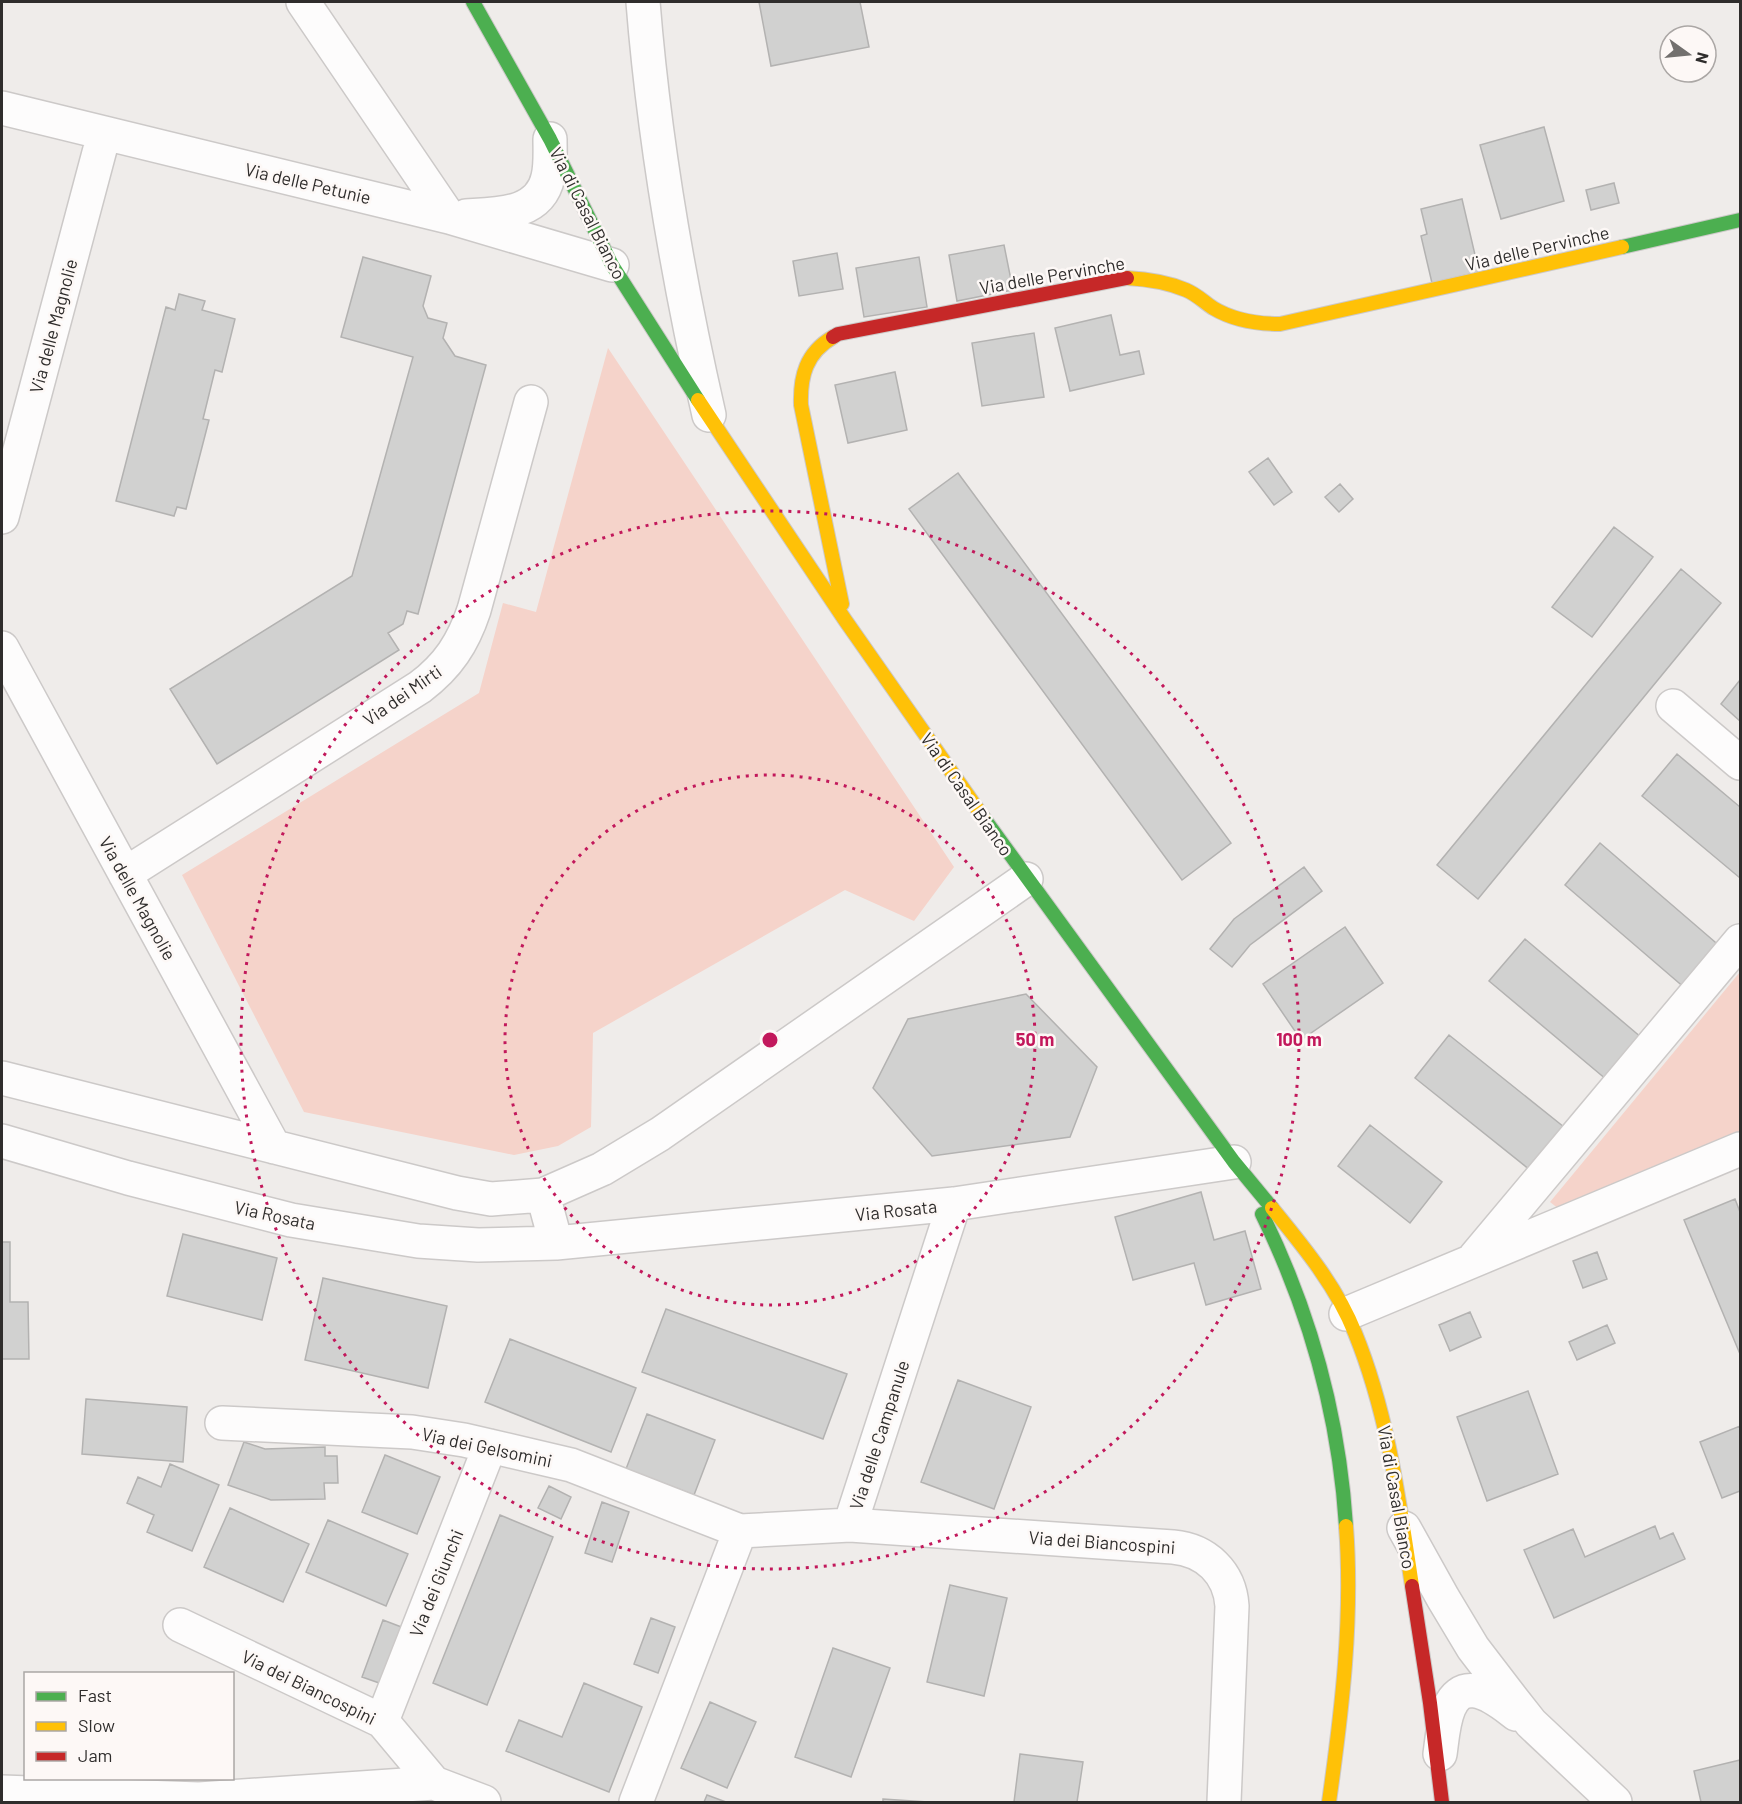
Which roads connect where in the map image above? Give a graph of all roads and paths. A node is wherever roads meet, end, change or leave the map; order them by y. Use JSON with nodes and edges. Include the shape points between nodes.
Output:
{"nodes":[{"id":1,"x":303,"y":2,"type":"edge"},
{"id":2,"x":473,"y":2,"type":"edge"},
{"id":3,"x":643,"y":2,"type":"edge"},
{"id":4,"x":2,"y":108,"type":"edge"},
{"id":5,"x":104,"y":134,"type":"junction"},
{"id":6,"x":550,"y":139,"type":"junction"},
{"id":7,"x":449,"y":217,"type":"junction"},
{"id":8,"x":1740,"y":220,"type":"edge"},
{"id":9,"x":612,"y":265,"type":"junction"},
{"id":10,"x":531,"y":402,"type":"dead end"},
{"id":11,"x":710,"y":419,"type":"junction"},
{"id":12,"x":2,"y":517,"type":"edge"},
{"id":13,"x":845,"y":620,"type":"junction"},
{"id":14,"x":2,"y":648,"type":"edge"},
{"id":15,"x":1673,"y":706,"type":"dead end"},
{"id":16,"x":1740,"y":763,"type":"edge"},
{"id":17,"x":125,"y":874,"type":"junction"},
{"id":18,"x":1026,"y":879,"type":"junction"},
{"id":19,"x":1740,"y":941,"type":"edge"},
{"id":20,"x":2,"y":1078,"type":"edge"},
{"id":21,"x":2,"y":1141,"type":"edge"},
{"id":22,"x":274,"y":1147,"type":"junction"},
{"id":23,"x":1740,"y":1149,"type":"edge"},
{"id":24,"x":1234,"y":1162,"type":"junction"},
{"id":25,"x":543,"y":1195,"type":"junction"},
{"id":26,"x":954,"y":1204,"type":"junction"},
{"id":27,"x":556,"y":1243,"type":"junction"},
{"id":28,"x":1471,"y":1261,"type":"junction"},
{"id":29,"x":1346,"y":1314,"type":"junction"},
{"id":30,"x":222,"y":1423,"type":"dead end"},
{"id":31,"x":490,"y":1446,"type":"junction"},
{"id":32,"x":849,"y":1525,"type":"junction"},
{"id":33,"x":1404,"y":1528,"type":"junction"},
{"id":34,"x":740,"y":1531,"type":"junction"},
{"id":35,"x":180,"y":1625,"type":"dead end"},
{"id":36,"x":382,"y":1720,"type":"junction"},
{"id":37,"x":1531,"y":1723,"type":"junction"},
{"id":38,"x":434,"y":1783,"type":"junction"},
{"id":39,"x":1440,"y":1787,"type":"edge"},
{"id":40,"x":2,"y":1792,"type":"edge"},
{"id":41,"x":484,"y":1803,"type":"edge"},
{"id":42,"x":636,"y":1803,"type":"edge"},
{"id":43,"x":1224,"y":1803,"type":"edge"},
{"id":44,"x":1329,"y":1803,"type":"edge"},
{"id":45,"x":1615,"y":1803,"type":"edge"}],
"edges":[{"from":1,"to":7,"type":"street"},
{"from":2,"to":6,"type":"main road","name":"Via di Casal Bianco"},
{"from":3,"to":11,"type":"street","name":"Via di Casal Bianco","via":[[649,70],[686,314]]},
{"from":4,"to":5,"type":"street","name":"Via delle Petunie"},
{"from":5,"to":7,"type":"street","name":"Via delle Petunie"},
{"from":5,"to":12,"type":"street","name":"Via delle Magnolie"},
{"from":6,"to":7,"type":"street","via":[[548,177],[542,194],[533,203],[509,212]]},
{"from":6,"to":9,"type":"main road","name":"Via di Casal Bianco"},
{"from":7,"to":9,"type":"street","name":"Via delle Petunie"},
{"from":8,"to":13,"type":"main road","name":"Via delle Pervinche","via":[[1290,324],[1249,322],[1224,313],[1184,289],[1156,280],[1126,278],[838,334],[809,357],[800,392]]},
{"from":9,"to":11,"type":"main road","name":"Via di Casal Bianco"},
{"from":10,"to":17,"type":"street","name":"Via dei Mirti","via":[[474,610],[465,636],[446,664],[420,687]]},
{"from":11,"to":13,"type":"main road","name":"Via di Casal Bianco"},
{"from":13,"to":18,"type":"main road","name":"Via di Casal Bianco"},
{"from":14,"to":17,"type":"street","name":"Via delle Magnolie"},
{"from":15,"to":16,"type":"street"},
{"from":17,"to":22,"type":"street","name":"Via delle Magnolie"},
{"from":18,"to":24,"type":"main road","name":"Via di Casal Bianco"},
{"from":18,"to":25,"type":"street","via":[[660,1134],[587,1177]]},
{"from":19,"to":28,"type":"street"},
{"from":20,"to":22,"type":"street"},
{"from":21,"to":27,"type":"street","name":"Via Rosata","via":[[291,1220],[418,1241],[478,1245]]},
{"from":22,"to":25,"type":"street","via":[[473,1197]]},
{"from":23,"to":28,"type":"street"},
{"from":24,"to":26,"type":"street","name":"Via Rosata"},
{"from":24,"to":29,"type":"main road","name":"Via di Casal Bianco","via":[[1297,1238]]},
{"from":24,"to":44,"type":"main road","name":"Via di Casal Bianco","via":[[1269,1227],[1303,1310],[1320,1367],[1340,1463],[1348,1549],[1348,1607]]},
{"from":25,"to":27,"type":"street"},
{"from":26,"to":27,"type":"street","name":"Via Rosata"},
{"from":26,"to":32,"type":"street","name":"Via delle Campanule"},
{"from":28,"to":29,"type":"street"},
{"from":29,"to":33,"type":"main road","name":"Via di Casal Bianco","via":[[1387,1433]]},
{"from":30,"to":31,"type":"street","name":"Via dei Gelsomini","via":[[412,1432]]},
{"from":31,"to":34,"type":"street","name":"Via dei Gelsomini","via":[[571,1466]]},
{"from":31,"to":36,"type":"street","name":"Via dei Giunchi"},
{"from":32,"to":34,"type":"street","name":"Via delle Campanule"},
{"from":32,"to":43,"type":"street","name":"Via dei Biancospini","via":[[1173,1547],[1209,1560],[1227,1581],[1233,1606]]},
{"from":33,"to":37,"type":"street","via":[[1473,1648]]},
{"from":33,"to":39,"type":"main road","name":"Via di Casal Bianco"},
{"from":34,"to":42,"type":"street"},
{"from":35,"to":36,"type":"street","name":"Via dei Biancospini"},
{"from":36,"to":38,"type":"street","name":"Via dei Biancospini"},
{"from":37,"to":39,"type":"street","via":[[1474,1690],[1455,1698],[1448,1710]]},
{"from":37,"to":45,"type":"street"},
{"from":38,"to":40,"type":"street","via":[[199,1799]]},
{"from":38,"to":41,"type":"street","name":"Via dei Biancospini"}]}
